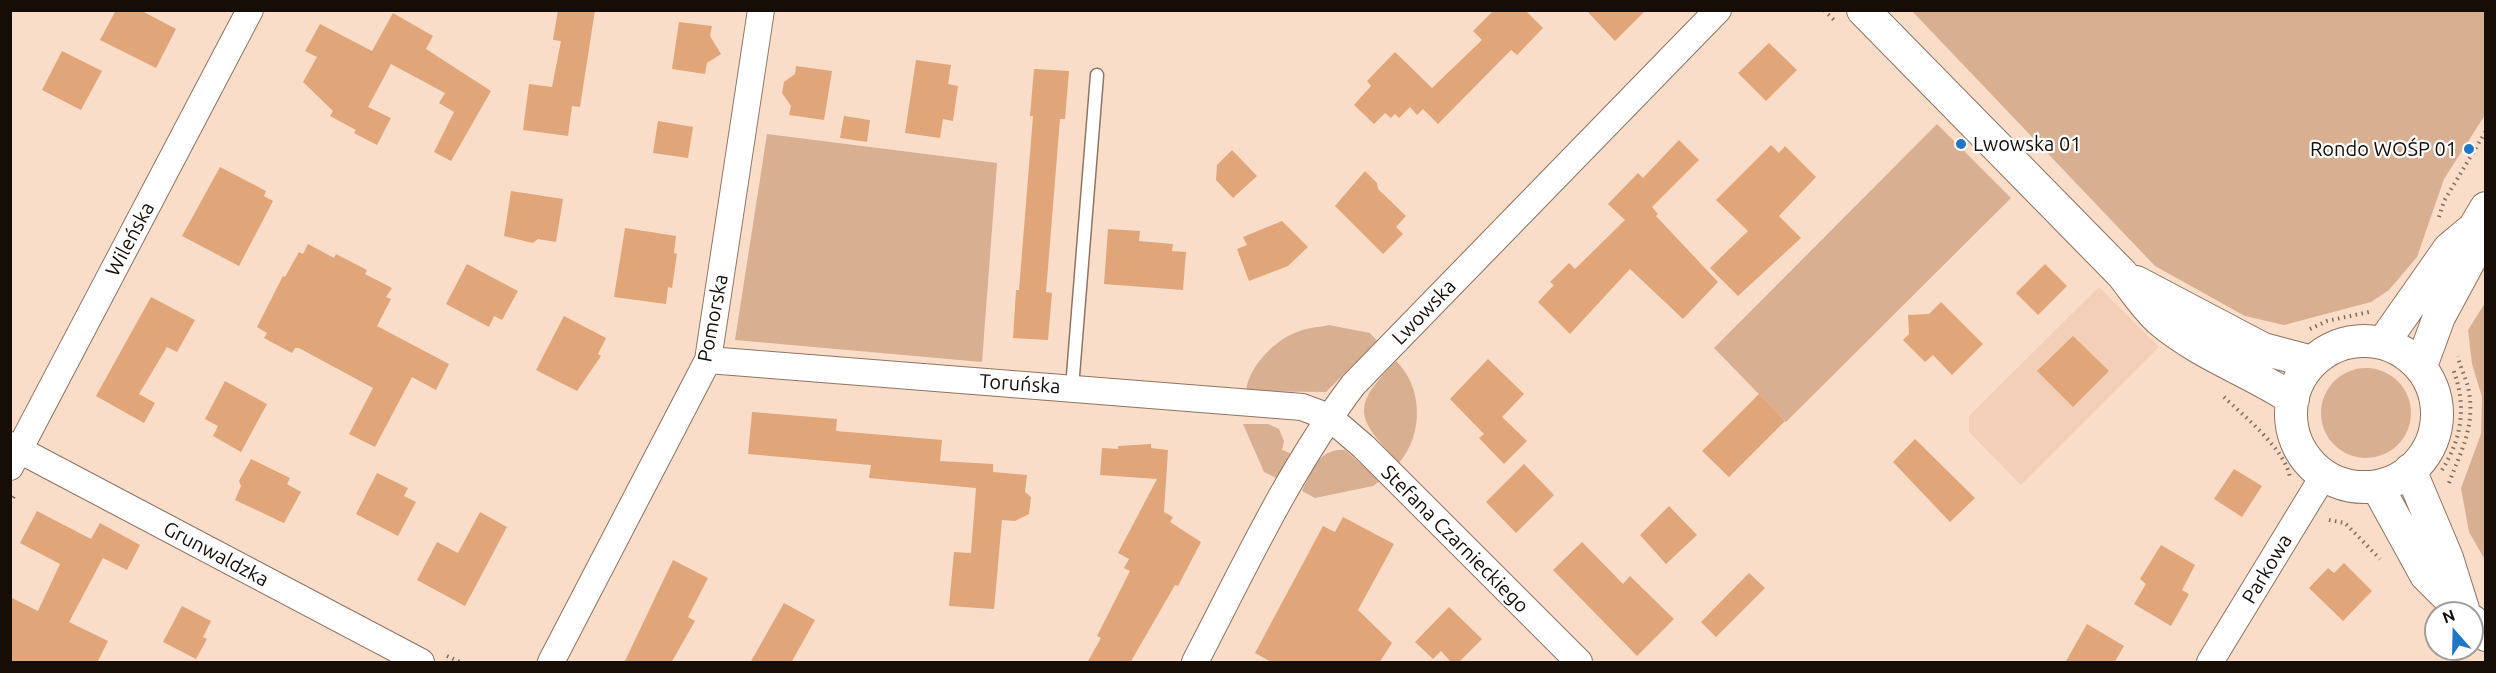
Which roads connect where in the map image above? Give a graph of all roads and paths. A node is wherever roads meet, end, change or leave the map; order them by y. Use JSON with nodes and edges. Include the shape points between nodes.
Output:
{"nodes":[{"id":1,"x":250,"y":10,"type":"edge"},
{"id":2,"x":761,"y":10,"type":"edge"},
{"id":3,"x":1718,"y":10,"type":"edge"},
{"id":4,"x":1863,"y":10,"type":"edge"},
{"id":5,"x":1097,"y":75,"type":"dead end"},
{"id":6,"x":2486,"y":131,"type":"edge"},
{"id":7,"x":2480,"y":218,"type":"edge"},
{"id":8,"x":2438,"y":221,"type":"dead end"},
{"id":9,"x":2122,"y":274,"type":"junction"},
{"id":10,"x":2377,"y":311,"type":"dead end"},
{"id":11,"x":2303,"y":333,"type":"dead end"},
{"id":12,"x":2383,"y":344,"type":"junction"},
{"id":13,"x":2456,"y":346,"type":"dead end"},
{"id":14,"x":708,"y":360,"type":"junction"},
{"id":15,"x":2312,"y":362,"type":"junction"},
{"id":16,"x":2435,"y":363,"type":"junction"},
{"id":17,"x":1072,"y":388,"type":"junction"},
{"id":18,"x":2293,"y":399,"type":"junction"},
{"id":19,"x":1329,"y":417,"type":"junction"},
{"id":20,"x":13,"y":454,"type":"edge"},
{"id":21,"x":2410,"y":470,"type":"junction"},
{"id":22,"x":2324,"y":475,"type":"junction"},
{"id":23,"x":2440,"y":479,"type":"dead end"},
{"id":24,"x":2377,"y":486,"type":"junction"},
{"id":25,"x":2448,"y":494,"type":"dead end"},
{"id":26,"x":2321,"y":522,"type":"dead end"},
{"id":27,"x":2382,"y":560,"type":"dead end"},
{"id":28,"x":2452,"y":601,"type":"edge"},
{"id":29,"x":2460,"y":601,"type":"edge"},
{"id":30,"x":421,"y":663,"type":"edge"},
{"id":31,"x":551,"y":663,"type":"edge"},
{"id":32,"x":1195,"y":663,"type":"edge"},
{"id":33,"x":1579,"y":663,"type":"edge"},
{"id":34,"x":2210,"y":663,"type":"edge"}],
"edges":[{"from":1,"to":20,"type":"street","name":"Wileńska"},
{"from":2,"to":14,"type":"street","name":"Pomorska"},
{"from":3,"to":19,"type":"street","name":"Lwowska","via":[[1353,385]]},
{"from":4,"to":9,"type":"street"},
{"from":5,"to":17,"type":"lane"},
{"from":6,"to":8,"type":"path","via":[[2444,201]]},
{"from":7,"to":12,"type":"street","via":[[2449,249]]},
{"from":7,"to":16,"type":"street","via":[[2473,254],[2439,317]]},
{"from":9,"to":15,"type":"street","via":[[2263,349]]},
{"from":9,"to":18,"type":"street","via":[[2160,320],[2203,350]]},
{"from":10,"to":11,"type":"path","via":[[2328,321]]},
{"from":12,"to":15,"type":"street","via":[[2353,341]]},
{"from":12,"to":16,"type":"street"},
{"from":13,"to":25,"type":"path","via":[[2469,390],[2471,419]]},
{"from":14,"to":17,"type":"street","name":"Toruńska"},
{"from":14,"to":31,"type":"street","name":"Pomorska"},
{"from":15,"to":18,"type":"street","via":[[2297,384]]},
{"from":16,"to":21,"type":"street","via":[[2434,429],[2426,452]]},
{"from":16,"to":23,"type":"path","via":[[2459,385],[2463,411],[2453,452]]},
{"from":17,"to":19,"type":"street","name":"Toruńska","via":[[1302,407]]},
{"from":18,"to":22,"type":"street","via":[[2292,427],[2301,452]]},
{"from":19,"to":32,"type":"street","name":"Lwowska","via":[[1296,470]]},
{"from":19,"to":33,"type":"street","name":"Stefana Czarnieckiego","via":[[1364,447]]},
{"from":20,"to":30,"type":"street","name":"Grunwaldzka"},
{"from":21,"to":24,"type":"street"},
{"from":21,"to":29,"type":"street","via":[[2447,558]]},
{"from":22,"to":24,"type":"street","via":[[2348,485]]},
{"from":22,"to":34,"type":"street","name":"Parkowa"},
{"from":24,"to":28,"type":"street","via":[[2426,575]]},
{"from":26,"to":27,"type":"path","via":[[2338,519],[2345,523]]}]}
